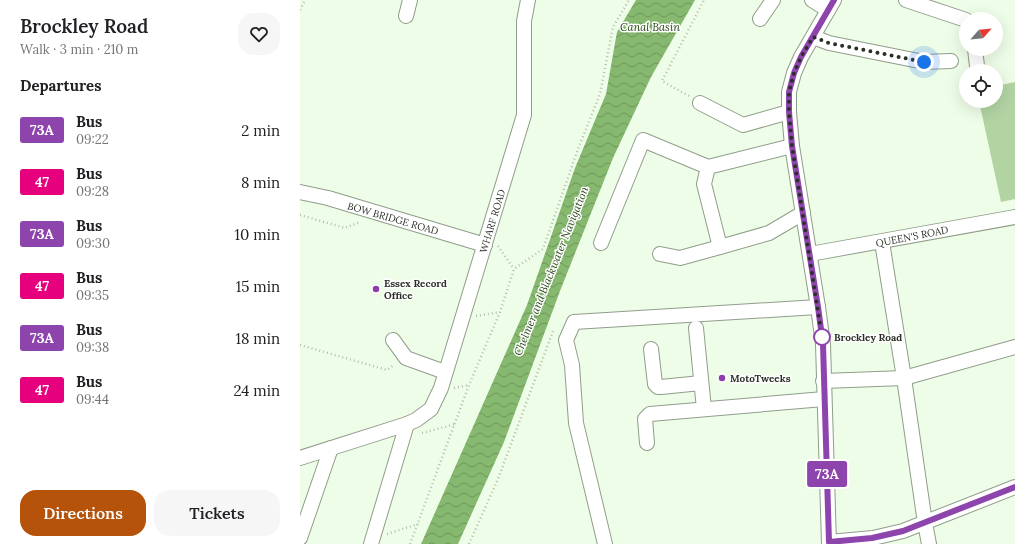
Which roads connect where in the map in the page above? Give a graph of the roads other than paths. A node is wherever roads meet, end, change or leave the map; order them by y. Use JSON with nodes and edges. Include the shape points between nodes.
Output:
{"nodes":[{"id":1,"x":410,"y":0,"type":"edge"},
{"id":2,"x":528,"y":0,"type":"edge"},
{"id":3,"x":773,"y":0,"type":"edge"},
{"id":4,"x":812,"y":0,"type":"edge"},
{"id":5,"x":906,"y":0,"type":"edge"},
{"id":6,"x":831,"y":5,"type":"edge"},
{"id":7,"x":406,"y":16,"type":"dead end"},
{"id":8,"x":959,"y":18,"type":"edge"},
{"id":9,"x":760,"y":19,"type":"dead end"},
{"id":10,"x":813,"y":37,"type":"junction"},
{"id":11,"x":951,"y":61,"type":"dead end"},
{"id":12,"x":700,"y":103,"type":"road end"},
{"id":13,"x":789,"y":112,"type":"junction"},
{"id":14,"x":792,"y":146,"type":"junction"},
{"id":15,"x":708,"y":167,"type":"junction"},
{"id":16,"x":300,"y":192,"type":"edge"},
{"id":17,"x":803,"y":213,"type":"junction"},
{"id":18,"x":1015,"y":217,"type":"edge"},
{"id":19,"x":487,"y":239,"type":"junction"},
{"id":20,"x":882,"y":242,"type":"junction"},
{"id":21,"x":601,"y":243,"type":"dead end"},
{"id":22,"x":720,"y":247,"type":"junction"},
{"id":23,"x":660,"y":254,"type":"dead end"},
{"id":24,"x":810,"y":254,"type":"junction"},
{"id":25,"x":818,"y":307,"type":"junction"},
{"id":26,"x":696,"y":328,"type":"dead end"},
{"id":27,"x":393,"y":340,"type":"dead end"},
{"id":28,"x":1015,"y":347,"type":"edge"},
{"id":29,"x":651,"y":349,"type":"dead end"},
{"id":30,"x":445,"y":372,"type":"junction"},
{"id":31,"x":904,"y":378,"type":"junction"},
{"id":32,"x":823,"y":381,"type":"junction"},
{"id":33,"x":701,"y":383,"type":"junction"},
{"id":34,"x":824,"y":399,"type":"junction"},
{"id":35,"x":699,"y":409,"type":"junction"},
{"id":36,"x":407,"y":424,"type":"junction"},
{"id":37,"x":647,"y":443,"type":"dead end"},
{"id":38,"x":331,"y":448,"type":"junction"},
{"id":39,"x":300,"y":458,"type":"edge"},
{"id":40,"x":1015,"y":487,"type":"edge"},
{"id":41,"x":925,"y":523,"type":"junction"},
{"id":42,"x":300,"y":538,"type":"edge"},
{"id":43,"x":372,"y":541,"type":"edge"},
{"id":44,"x":829,"y":543,"type":"edge"},
{"id":45,"x":605,"y":544,"type":"edge"},
{"id":46,"x":930,"y":544,"type":"edge"}],
"edges":[{"from":1,"to":7,"type":"street"},
{"from":2,"to":19,"type":"street","name":"WHARF ROAD","via":[[524,21],[524,115]]},
{"from":3,"to":9,"type":"street"},
{"from":4,"to":6,"type":"street"},
{"from":5,"to":8,"type":"street"},
{"from":6,"to":10,"type":"street"},
{"from":10,"to":11,"type":"street","via":[[829,43],[924,62]]},
{"from":10,"to":13,"type":"street","via":[[794,73],[789,92]]},
{"from":12,"to":13,"type":"street","via":[[743,125]]},
{"from":13,"to":14,"type":"street"},
{"from":14,"to":15,"type":"street"},
{"from":14,"to":17,"type":"street"},
{"from":15,"to":21,"type":"street","via":[[643,140]]},
{"from":15,"to":22,"type":"street","via":[[704,184]]},
{"from":16,"to":19,"type":"street","name":"BOW BRIDGE ROAD"},
{"from":17,"to":22,"type":"street","via":[[769,233]]},
{"from":17,"to":24,"type":"street"},
{"from":18,"to":20,"type":"street","name":"QUEEN'S ROAD"},
{"from":19,"to":30,"type":"street","name":"WHARF ROAD"},
{"from":20,"to":24,"type":"street","name":"QUEEN'S ROAD"},
{"from":20,"to":31,"type":"street"},
{"from":22,"to":23,"type":"street","via":[[680,258]]},
{"from":24,"to":25,"type":"street"},
{"from":25,"to":32,"type":"street","via":[[823,344]]},
{"from":25,"to":45,"type":"street","via":[[574,322],[566,340],[572,365],[576,423]]},
{"from":26,"to":33,"type":"street"},
{"from":27,"to":30,"type":"street","via":[[406,358]]},
{"from":28,"to":31,"type":"street"},
{"from":29,"to":33,"type":"street","via":[[655,384],[661,387]]},
{"from":30,"to":36,"type":"street","name":"WHARF ROAD","via":[[432,409]]},
{"from":31,"to":32,"type":"street"},
{"from":31,"to":41,"type":"street"},
{"from":32,"to":34,"type":"street"},
{"from":33,"to":35,"type":"street"},
{"from":34,"to":35,"type":"street"},
{"from":34,"to":44,"type":"street"},
{"from":35,"to":37,"type":"street","via":[[650,414],[645,419]]},
{"from":36,"to":38,"type":"street","name":"WHARF ROAD"},
{"from":36,"to":43,"type":"street"},
{"from":38,"to":39,"type":"street","name":"WHARF ROAD"},
{"from":38,"to":42,"type":"street"},
{"from":40,"to":41,"type":"street"},
{"from":41,"to":44,"type":"street","via":[[872,538]]},
{"from":41,"to":46,"type":"street"}]}
